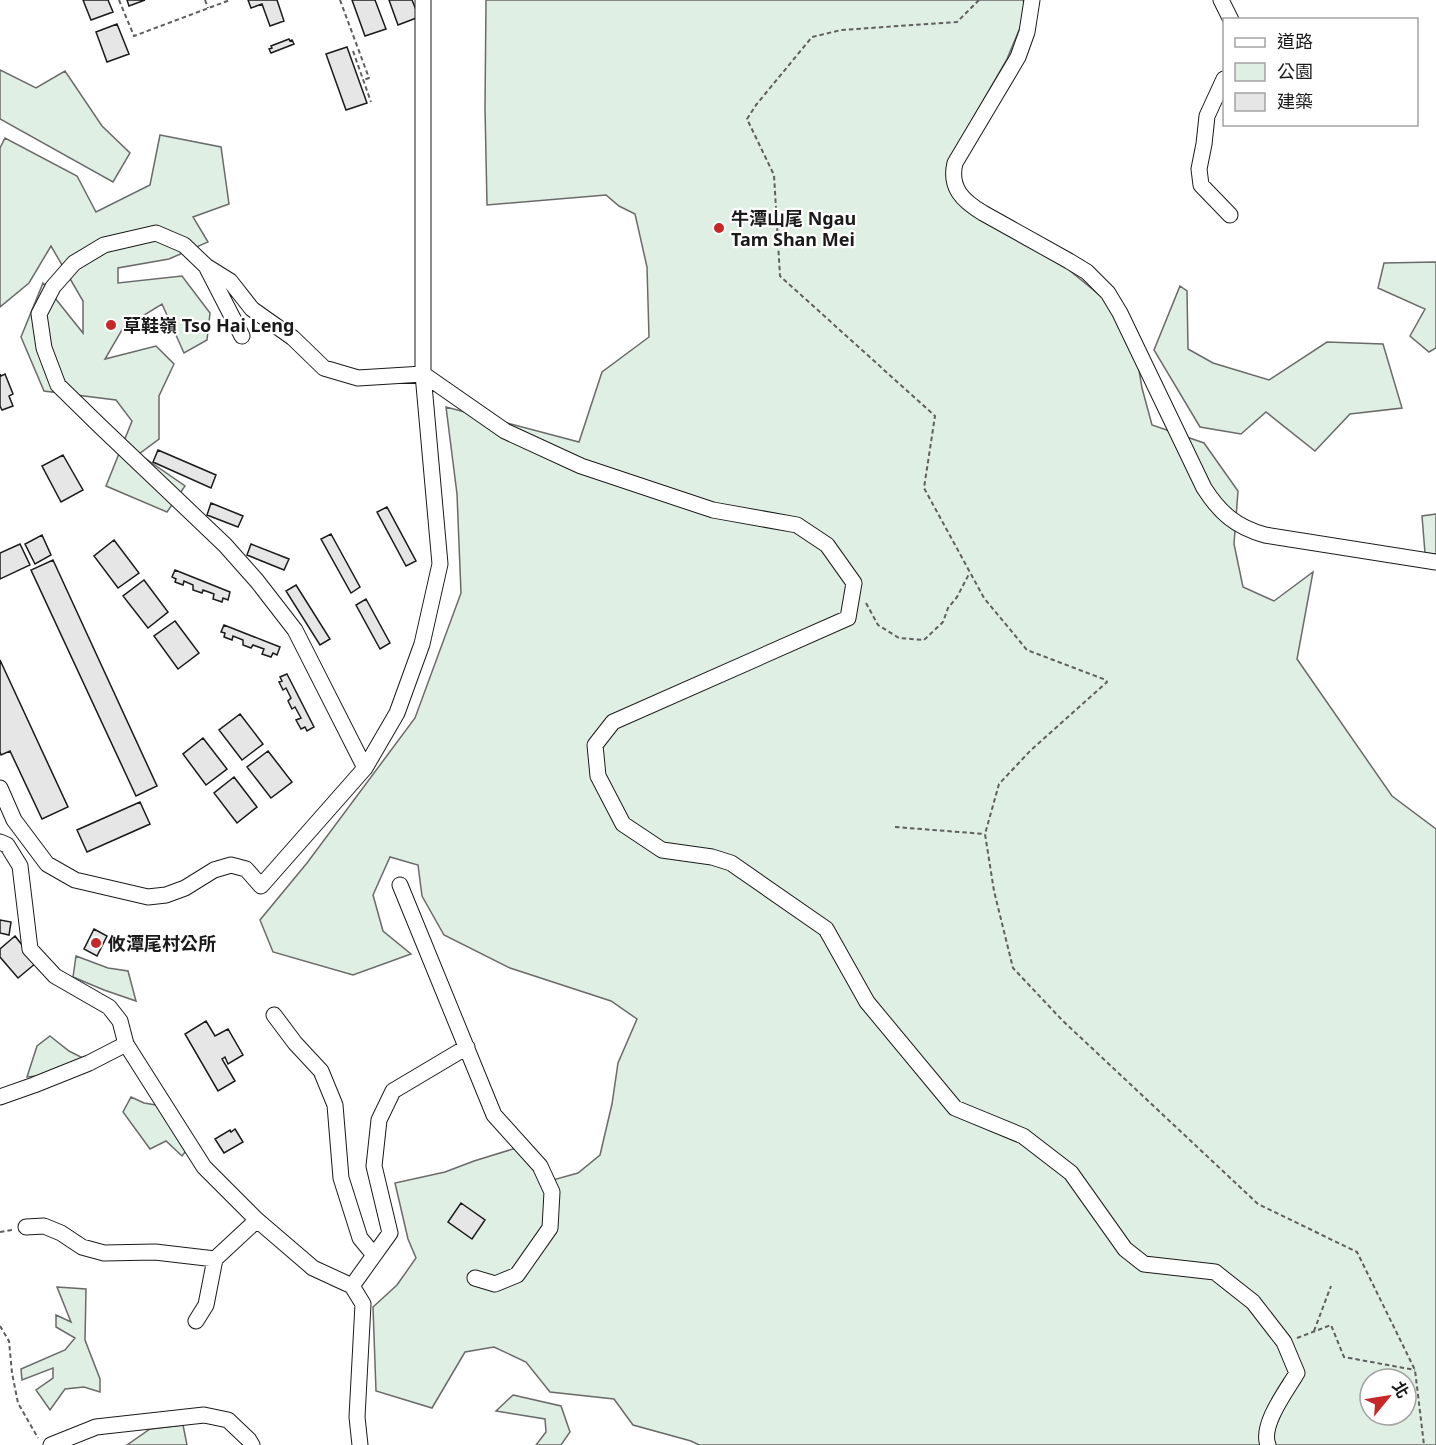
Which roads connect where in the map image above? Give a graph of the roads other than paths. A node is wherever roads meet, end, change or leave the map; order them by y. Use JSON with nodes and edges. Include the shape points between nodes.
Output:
{"nodes":[{"id":1,"x":423,"y":0,"type":"edge"},
{"id":2,"x":1032,"y":0,"type":"edge"},
{"id":3,"x":1221,"y":0,"type":"edge"},
{"id":4,"x":1230,"y":18,"type":"edge"},
{"id":5,"x":1223,"y":81,"type":"edge"},
{"id":6,"x":1230,"y":215,"type":"dead end"},
{"id":7,"x":206,"y":266,"type":"junction"},
{"id":8,"x":242,"y":336,"type":"dead end"},
{"id":9,"x":423,"y":374,"type":"junction"},
{"id":10,"x":1436,"y":562,"type":"edge"},
{"id":11,"x":365,"y":768,"type":"junction"},
{"id":12,"x":0,"y":788,"type":"edge"},
{"id":13,"x":0,"y":842,"type":"edge"},
{"id":14,"x":400,"y":885,"type":"dead end"},
{"id":15,"x":274,"y":1015,"type":"dead end"},
{"id":16,"x":126,"y":1044,"type":"junction"},
{"id":17,"x":467,"y":1047,"type":"junction"},
{"id":18,"x":0,"y":1097,"type":"edge"},
{"id":19,"x":257,"y":1220,"type":"junction"},
{"id":20,"x":26,"y":1227,"type":"dead end"},
{"id":21,"x":374,"y":1255,"type":"junction"},
{"id":22,"x":215,"y":1259,"type":"junction"},
{"id":23,"x":475,"y":1278,"type":"dead end"},
{"id":24,"x":352,"y":1286,"type":"junction"},
{"id":25,"x":195,"y":1321,"type":"dead end"},
{"id":26,"x":51,"y":1445,"type":"edge"},
{"id":27,"x":252,"y":1445,"type":"edge"},
{"id":28,"x":360,"y":1445,"type":"edge"},
{"id":29,"x":1268,"y":1445,"type":"edge"}],
"edges":[{"from":1,"to":9,"type":"street"},
{"from":2,"to":10,"type":"street","via":[[1018,57],[955,163],[954,180],[962,197],[1079,267],[1101,286],[1120,313],[1204,488],[1227,516],[1265,535]]},
{"from":3,"to":4,"type":"street"},
{"from":5,"to":6,"type":"street","via":[[1207,116],[1199,169],[1201,184]]},
{"from":7,"to":8,"type":"street"},
{"from":7,"to":9,"type":"street","via":[[230,281],[252,309],[293,338],[324,368],[358,378]]},
{"from":7,"to":11,"type":"street","via":[[184,245],[156,234],[104,245],[74,263],[53,287],[39,314],[44,348],[58,385],[225,546],[296,630]]},
{"from":9,"to":11,"type":"street","via":[[440,564],[422,644],[397,713]]},
{"from":9,"to":29,"type":"street","via":[[506,431],[581,466],[713,510],[797,525],[827,545],[854,583],[848,618],[613,722],[595,745],[598,776],[623,824],[662,850],[731,863],[826,929],[867,1002],[955,1108],[1023,1136],[1071,1173],[1125,1249],[1144,1264],[1215,1272],[1253,1302],[1284,1342],[1297,1373],[1270,1418],[1265,1438]]},
{"from":11,"to":12,"type":"street","via":[[261,886],[246,869],[231,865],[166,895],[148,897],[75,880],[47,864],[14,820]]},
{"from":13,"to":16,"type":"street","via":[[7,845],[20,866],[30,949],[56,976],[109,1007],[120,1021]]},
{"from":14,"to":17,"type":"street"},
{"from":15,"to":21,"type":"street","via":[[321,1071],[335,1105],[341,1178],[360,1238]]},
{"from":16,"to":18,"type":"street","via":[[89,1063]]},
{"from":16,"to":19,"type":"street","via":[[204,1167]]},
{"from":17,"to":21,"type":"street","via":[[393,1092],[378,1120],[374,1166],[390,1233]]},
{"from":17,"to":23,"type":"street","via":[[494,1115],[540,1166],[552,1192],[550,1228],[517,1275],[495,1284]]},
{"from":19,"to":22,"type":"street"},
{"from":19,"to":24,"type":"street","via":[[313,1268]]},
{"from":20,"to":22,"type":"street","via":[[44,1227],[82,1247],[104,1253],[155,1252]]},
{"from":21,"to":24,"type":"street"},
{"from":22,"to":25,"type":"street","via":[[206,1305]]},
{"from":24,"to":28,"type":"street","via":[[363,1304],[357,1417]]},
{"from":26,"to":27,"type":"street","via":[[96,1427],[204,1414],[228,1420]]}]}
